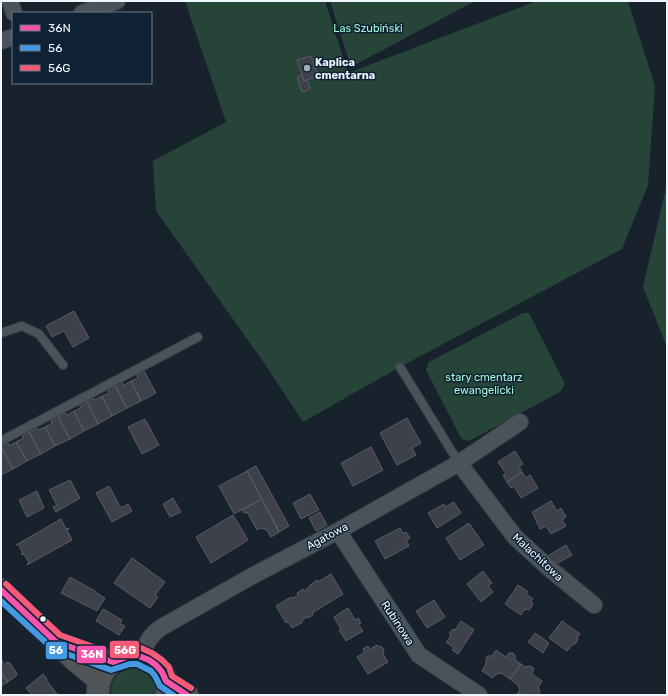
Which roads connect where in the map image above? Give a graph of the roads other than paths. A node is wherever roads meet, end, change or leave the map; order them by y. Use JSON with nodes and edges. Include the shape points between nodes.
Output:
{"nodes":[{"id":1,"x":10,"y":1,"type":"edge"},
{"id":2,"x":117,"y":1,"type":"edge"},
{"id":3,"x":14,"y":12,"type":"edge"},
{"id":4,"x":85,"y":12,"type":"edge"},
{"id":5,"x":12,"y":37,"type":"edge"},
{"id":6,"x":1,"y":41,"type":"edge"},
{"id":7,"x":1,"y":333,"type":"edge"},
{"id":8,"x":198,"y":337,"type":"dead end"},
{"id":9,"x":63,"y":365,"type":"dead end"},
{"id":10,"x":400,"y":367,"type":"dead end"},
{"id":11,"x":520,"y":422,"type":"dead end"},
{"id":12,"x":1,"y":441,"type":"edge"},
{"id":13,"x":459,"y":463,"type":"junction"},
{"id":14,"x":338,"y":531,"type":"junction"},
{"id":15,"x":1,"y":590,"type":"edge"},
{"id":16,"x":594,"y":606,"type":"dead end"},
{"id":17,"x":56,"y":642,"type":"junction"},
{"id":18,"x":141,"y":657,"type":"junction"},
{"id":19,"x":113,"y":662,"type":"junction"},
{"id":20,"x":98,"y":688,"type":"edge"},
{"id":21,"x":166,"y":688,"type":"edge"},
{"id":22,"x":187,"y":695,"type":"edge"},
{"id":23,"x":478,"y":695,"type":"edge"}],
"edges":[{"from":1,"to":3,"type":"street"},
{"from":2,"to":4,"type":"street"},
{"from":5,"to":6,"type":"street"},
{"from":7,"to":9,"type":"lane","via":[[22,326],[39,334]]},
{"from":8,"to":12,"type":"lane"},
{"from":10,"to":13,"type":"lane"},
{"from":11,"to":13,"type":"street","name":"Agatowa"},
{"from":13,"to":14,"type":"street","name":"Agatowa"},
{"from":13,"to":16,"type":"street","name":"Malachitowa","via":[[515,537]]},
{"from":14,"to":18,"type":"street","name":"Agatowa","via":[[156,631],[146,643]]},
{"from":14,"to":23,"type":"street","name":"Rubinowa","via":[[419,655]]},
{"from":15,"to":17,"type":"main road"},
{"from":17,"to":19,"type":"main road"},
{"from":17,"to":20,"type":"main road","via":[[84,668]]},
{"from":18,"to":19,"type":"main road","via":[[129,656]]},
{"from":18,"to":21,"type":"main road","via":[[156,665],[162,672]]},
{"from":19,"to":20,"type":"main road","via":[[107,666]]},
{"from":21,"to":22,"type":"main road"}]}
